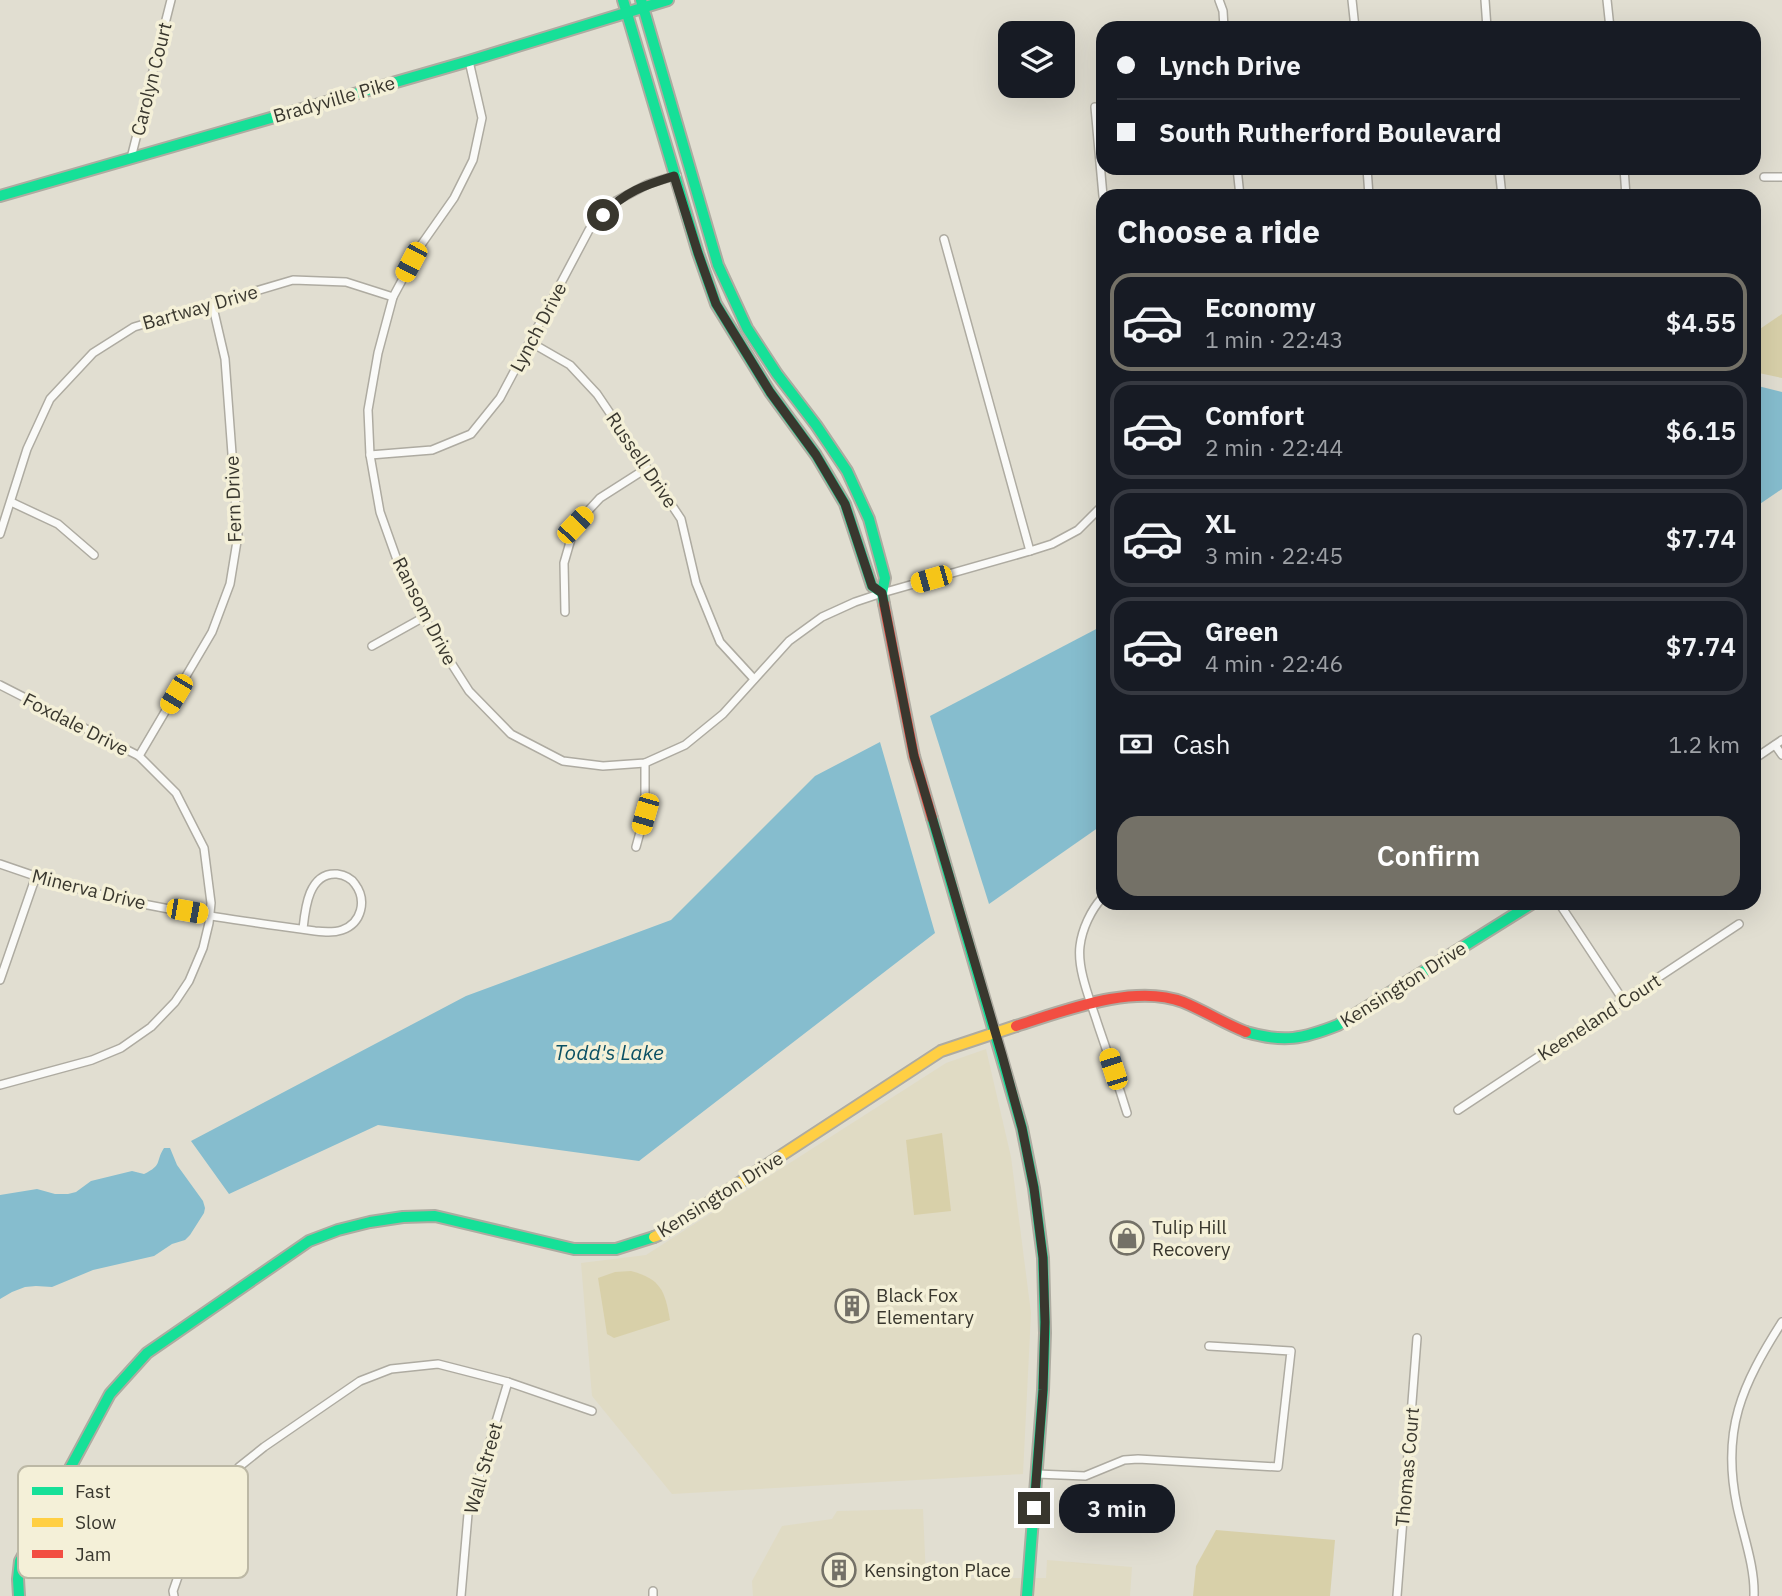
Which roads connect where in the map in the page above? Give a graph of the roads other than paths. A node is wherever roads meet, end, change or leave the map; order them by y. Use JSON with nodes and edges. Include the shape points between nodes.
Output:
{"nodes":[{"id":1,"x":170,"y":0,"type":"edge"},
{"id":2,"x":623,"y":0,"type":"edge"},
{"id":3,"x":668,"y":0,"type":"edge"},
{"id":4,"x":1219,"y":0,"type":"edge"},
{"id":5,"x":1352,"y":0,"type":"edge"},
{"id":6,"x":1485,"y":0,"type":"edge"},
{"id":7,"x":1607,"y":0,"type":"edge"},
{"id":8,"x":642,"y":4,"type":"edge"},
{"id":9,"x":627,"y":12,"type":"junction"},
{"id":10,"x":1224,"y":21,"type":"edge"},
{"id":11,"x":1354,"y":21,"type":"edge"},
{"id":12,"x":1486,"y":21,"type":"edge"},
{"id":13,"x":1609,"y":21,"type":"edge"},
{"id":14,"x":469,"y":61,"type":"junction"},
{"id":15,"x":131,"y":158,"type":"junction"},
{"id":16,"x":691,"y":171,"type":"junction"},
{"id":17,"x":674,"y":176,"type":"junction"},
{"id":18,"x":1764,"y":177,"type":"dead end"},
{"id":19,"x":1782,"y":177,"type":"edge"},
{"id":20,"x":0,"y":196,"type":"edge"},
{"id":21,"x":944,"y":239,"type":"dead end"},
{"id":22,"x":393,"y":297,"type":"junction"},
{"id":23,"x":212,"y":303,"type":"junction"},
{"id":24,"x":530,"y":342,"type":"junction"},
{"id":25,"x":370,"y":455,"type":"junction"},
{"id":26,"x":647,"y":468,"type":"junction"},
{"id":27,"x":10,"y":502,"type":"junction"},
{"id":28,"x":1096,"y":512,"type":"edge"},
{"id":29,"x":0,"y":534,"type":"edge"},
{"id":30,"x":1030,"y":551,"type":"junction"},
{"id":31,"x":94,"y":555,"type":"dead end"},
{"id":32,"x":882,"y":593,"type":"junction"},
{"id":33,"x":565,"y":612,"type":"dead end"},
{"id":34,"x":424,"y":617,"type":"junction"},
{"id":35,"x":373,"y":646,"type":"dead end"},
{"id":36,"x":754,"y":679,"type":"junction"},
{"id":37,"x":0,"y":685,"type":"edge"},
{"id":38,"x":1779,"y":743,"type":"edge"},
{"id":39,"x":1761,"y":755,"type":"edge"},
{"id":40,"x":1782,"y":755,"type":"edge"},
{"id":41,"x":139,"y":756,"type":"junction"},
{"id":42,"x":645,"y":763,"type":"junction"},
{"id":43,"x":636,"y":847,"type":"dead end"},
{"id":44,"x":0,"y":864,"type":"edge"},
{"id":45,"x":36,"y":876,"type":"junction"},
{"id":46,"x":1096,"y":906,"type":"edge"},
{"id":47,"x":1523,"y":910,"type":"edge"},
{"id":48,"x":1564,"y":910,"type":"edge"},
{"id":49,"x":210,"y":916,"type":"junction"},
{"id":50,"x":1739,"y":924,"type":"dead end"},
{"id":51,"x":303,"y":929,"type":"junction"},
{"id":52,"x":0,"y":980,"type":"edge"},
{"id":53,"x":1623,"y":1000,"type":"junction"},
{"id":54,"x":1091,"y":1003,"type":"junction"},
{"id":55,"x":995,"y":1032,"type":"junction"},
{"id":56,"x":0,"y":1084,"type":"edge"},
{"id":57,"x":1458,"y":1110,"type":"dead end"},
{"id":58,"x":1127,"y":1113,"type":"dead end"},
{"id":59,"x":1782,"y":1322,"type":"edge"},
{"id":60,"x":1417,"y":1338,"type":"dead end"},
{"id":61,"x":1209,"y":1346,"type":"dead end"},
{"id":62,"x":508,"y":1382,"type":"junction"},
{"id":63,"x":592,"y":1411,"type":"dead end"},
{"id":64,"x":71,"y":1466,"type":"edge"},
{"id":65,"x":240,"y":1466,"type":"edge"},
{"id":66,"x":1037,"y":1474,"type":"junction"},
{"id":67,"x":18,"y":1578,"type":"edge"},
{"id":68,"x":178,"y":1578,"type":"edge"},
{"id":69,"x":19,"y":1596,"type":"edge"},
{"id":70,"x":174,"y":1596,"type":"edge"},
{"id":71,"x":461,"y":1596,"type":"edge"},
{"id":72,"x":1027,"y":1596,"type":"edge"},
{"id":73,"x":1397,"y":1596,"type":"edge"},
{"id":74,"x":1754,"y":1596,"type":"edge"}],
"edges":[{"from":1,"to":15,"type":"street","name":"Carolyn Court"},
{"from":2,"to":9,"type":"main road"},
{"from":3,"to":8,"type":"main road","name":"Bradyville Pike"},
{"from":4,"to":10,"type":"street"},
{"from":5,"to":11,"type":"street"},
{"from":6,"to":12,"type":"street"},
{"from":7,"to":13,"type":"street"},
{"from":8,"to":9,"type":"main road","name":"Bradyville Pike"},
{"from":8,"to":16,"type":"main road"},
{"from":9,"to":14,"type":"main road","name":"Bradyville Pike"},
{"from":9,"to":17,"type":"main road"},
{"from":14,"to":15,"type":"main road","name":"Bradyville Pike"},
{"from":14,"to":22,"type":"street","name":"Ransom Drive","via":[[482,118],[473,160]]},
{"from":15,"to":20,"type":"main road","name":"Bradyville Pike"},
{"from":16,"to":17,"type":"street","name":"Lynch Drive"},
{"from":16,"to":32,"type":"main road","via":[[718,265],[747,328],[847,471],[869,519],[885,578]]},
{"from":17,"to":24,"type":"street","name":"Lynch Drive","via":[[616,201],[589,230]]},
{"from":17,"to":32,"type":"main road","via":[[716,304],[845,504],[872,586]]},
{"from":18,"to":19,"type":"street"},
{"from":21,"to":30,"type":"street"},
{"from":22,"to":23,"type":"street","name":"Bartway Drive","via":[[346,282],[293,280]]},
{"from":22,"to":25,"type":"street","name":"Ransom Drive","via":[[368,410]]},
{"from":23,"to":27,"type":"street","name":"Bartway Drive","via":[[134,327],[93,353],[51,399],[27,449]]},
{"from":23,"to":41,"type":"street","name":"Fern Drive","via":[[225,359],[238,535],[230,584],[212,632]]},
{"from":24,"to":25,"type":"street","name":"Lynch Drive","via":[[500,398],[471,433],[432,450]]},
{"from":24,"to":26,"type":"street","name":"Russell Drive","via":[[570,365],[597,394]]},
{"from":25,"to":34,"type":"street","name":"Ransom Drive","via":[[380,512]]},
{"from":26,"to":33,"type":"street","via":[[600,498],[575,525],[564,563]]},
{"from":26,"to":36,"type":"street","name":"Russell Drive","via":[[681,519],[696,583],[720,642]]},
{"from":27,"to":29,"type":"street","name":"Bartway Drive"},
{"from":27,"to":31,"type":"street","via":[[58,524]]},
{"from":28,"to":30,"type":"street","name":"Ransom Drive","via":[[1078,530]]},
{"from":30,"to":32,"type":"street","name":"Ransom Drive"},
{"from":32,"to":36,"type":"street","name":"Ransom Drive","via":[[822,617],[789,641]]},
{"from":32,"to":55,"type":"main road","via":[[914,756]]},
{"from":34,"to":35,"type":"street"},
{"from":34,"to":42,"type":"street","name":"Ransom Drive","via":[[469,691],[510,734],[563,761],[603,766]]},
{"from":36,"to":42,"type":"street","name":"Ransom Drive","via":[[723,714],[685,745]]},
{"from":37,"to":41,"type":"street","name":"Foxdale Drive"},
{"from":38,"to":39,"type":"street"},
{"from":38,"to":40,"type":"street"},
{"from":41,"to":49,"type":"street","name":"Foxdale Drive","via":[[176,793],[204,848]]},
{"from":42,"to":43,"type":"street","via":[[645,814]]},
{"from":44,"to":45,"type":"street","name":"Minerva Drive"},
{"from":45,"to":49,"type":"street","name":"Minerva Drive","via":[[117,899]]},
{"from":45,"to":52,"type":"street"},
{"from":46,"to":54,"type":"street","via":[[1080,946]]},
{"from":47,"to":54,"type":"main road","name":"Kensington Drive","via":[[1338,1025],[1311,1035],[1263,1037],[1157,996]]},
{"from":48,"to":53,"type":"street"},
{"from":49,"to":51,"type":"street","name":"Minerva Drive"},
{"from":49,"to":56,"type":"street","name":"Foxdale Drive","via":[[189,981],[151,1027],[121,1048],[92,1060]]},
{"from":50,"to":53,"type":"street","name":"Keeneland Court"},
{"from":51,"to":51,"type":"street","name":"Minerva Drive","via":[[308,899],[319,881],[336,874],[353,881],[362,904],[354,923],[335,931]]},
{"from":53,"to":57,"type":"street","name":"Keeneland Court"},
{"from":54,"to":55,"type":"main road","name":"Kensington Drive"},
{"from":54,"to":58,"type":"street"},
{"from":55,"to":64,"type":"main road","name":"Kensington Drive","via":[[941,1051],[661,1234],[638,1243],[616,1249],[574,1249],[415,1215],[329,1232],[309,1241],[148,1353],[110,1394]]},
{"from":55,"to":66,"type":"main road","via":[[1022,1128],[1043,1258],[1044,1379]]},
{"from":59,"to":74,"type":"street","via":[[1749,1378],[1733,1434],[1736,1503],[1755,1582]]},
{"from":60,"to":73,"type":"street","name":"Thomas Court"},
{"from":61,"to":66,"type":"street","via":[[1291,1351],[1278,1467],[1138,1459],[1085,1476]]},
{"from":62,"to":63,"type":"street"},
{"from":62,"to":65,"type":"street","via":[[438,1364],[391,1368],[360,1381]]},
{"from":62,"to":71,"type":"street","name":"Wall Street","via":[[468,1514]]},
{"from":66,"to":72,"type":"main road"},
{"from":67,"to":69,"type":"main road","name":"Kensington Drive"},
{"from":68,"to":70,"type":"street"}]}
